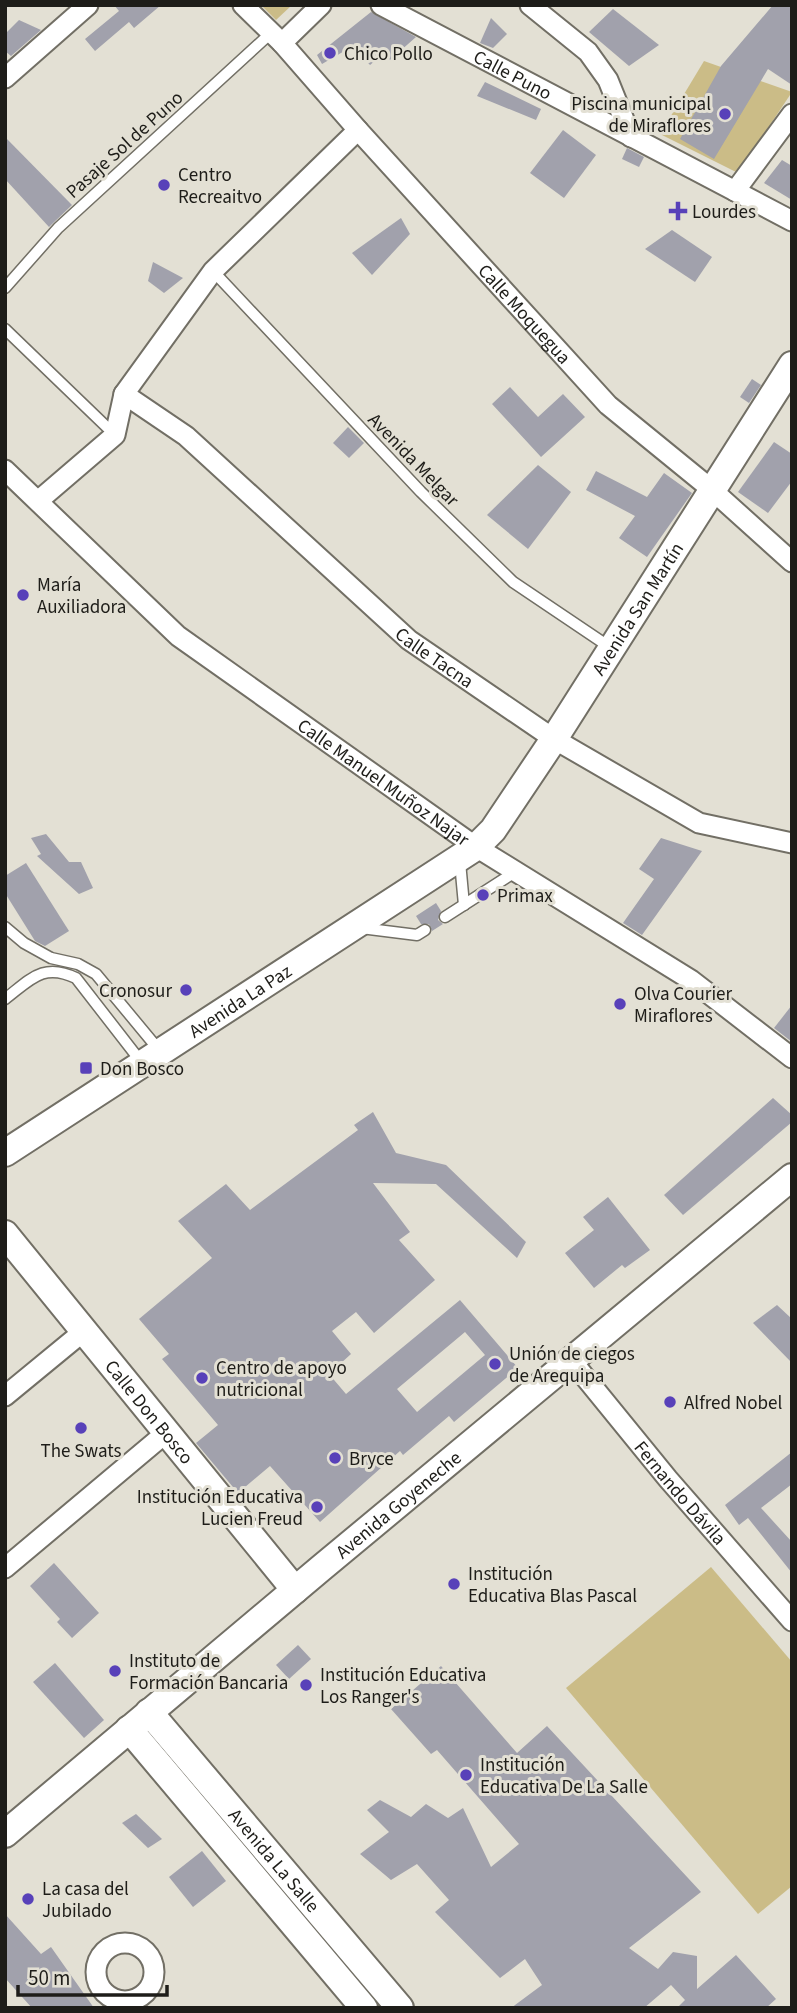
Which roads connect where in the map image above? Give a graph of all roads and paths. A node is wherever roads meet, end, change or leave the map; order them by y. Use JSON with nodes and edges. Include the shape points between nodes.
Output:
{"nodes":[{"id":1,"x":88,"y":5,"type":"edge"},
{"id":2,"x":243,"y":5,"type":"edge"},
{"id":3,"x":321,"y":5,"type":"edge"},
{"id":4,"x":381,"y":5,"type":"edge"},
{"id":5,"x":530,"y":5,"type":"edge"},
{"id":6,"x":277,"y":38,"type":"junction"},
{"id":7,"x":5,"y":78,"type":"edge"},
{"id":8,"x":792,"y":114,"type":"edge"},
{"id":9,"x":358,"y":130,"type":"junction"},
{"id":10,"x":631,"y":137,"type":"junction"},
{"id":11,"x":735,"y":191,"type":"junction"},
{"id":12,"x":792,"y":221,"type":"edge"},
{"id":13,"x":213,"y":271,"type":"junction"},
{"id":14,"x":5,"y":288,"type":"edge"},
{"id":15,"x":5,"y":329,"type":"edge"},
{"id":16,"x":792,"y":365,"type":"edge"},
{"id":17,"x":124,"y":394,"type":"junction"},
{"id":18,"x":115,"y":435,"type":"junction"},
{"id":19,"x":5,"y":470,"type":"edge"},
{"id":20,"x":711,"y":489,"type":"junction"},
{"id":21,"x":38,"y":501,"type":"junction"},
{"id":22,"x":792,"y":562,"type":"edge"},
{"id":23,"x":611,"y":648,"type":"junction"},
{"id":24,"x":554,"y":739,"type":"junction"},
{"id":25,"x":792,"y":843,"type":"edge"},
{"id":26,"x":468,"y":852,"type":"junction"},
{"id":27,"x":516,"y":872,"type":"junction"},
{"id":28,"x":464,"y":905,"type":"junction"},
{"id":29,"x":445,"y":917,"type":"dead end"},
{"id":30,"x":5,"y":927,"type":"edge"},
{"id":31,"x":354,"y":927,"type":"junction"},
{"id":32,"x":425,"y":930,"type":"dead end"},
{"id":33,"x":5,"y":999,"type":"edge"},
{"id":34,"x":152,"y":1058,"type":"junction"},
{"id":35,"x":792,"y":1058,"type":"edge"},
{"id":36,"x":5,"y":1153,"type":"edge"},
{"id":37,"x":792,"y":1177,"type":"edge"},
{"id":38,"x":5,"y":1234,"type":"edge"},
{"id":39,"x":84,"y":1331,"type":"junction"},
{"id":40,"x":571,"y":1360,"type":"junction"},
{"id":41,"x":5,"y":1396,"type":"edge"},
{"id":42,"x":167,"y":1432,"type":"junction"},
{"id":43,"x":5,"y":1568,"type":"edge"},
{"id":44,"x":295,"y":1590,"type":"junction"},
{"id":45,"x":792,"y":1621,"type":"edge"},
{"id":46,"x":139,"y":1721,"type":"junction"},
{"id":47,"x":5,"y":1834,"type":"edge"},
{"id":48,"x":364,"y":2008,"type":"edge"},
{"id":49,"x":400,"y":2008,"type":"edge"}],
"edges":[{"from":1,"to":7,"type":"street"},
{"from":2,"to":6,"type":"street","name":"Calle Moquegua"},
{"from":3,"to":6,"type":"street"},
{"from":4,"to":10,"type":"street","name":"Calle Puno"},
{"from":5,"to":10,"type":"street","via":[[588,52],[608,80]]},
{"from":6,"to":9,"type":"street","name":"Calle Moquegua"},
{"from":6,"to":14,"type":"lane","name":"Pasaje Sol de Puno","via":[[58,228]]},
{"from":8,"to":11,"type":"street"},
{"from":9,"to":13,"type":"street"},
{"from":9,"to":20,"type":"street","name":"Calle Moquegua","via":[[608,405]]},
{"from":10,"to":11,"type":"street","name":"Calle Puno"},
{"from":11,"to":12,"type":"street","name":"Calle Puno"},
{"from":13,"to":17,"type":"street"},
{"from":13,"to":23,"type":"lane","name":"Avenida Melgar","via":[[421,492],[513,582]]},
{"from":15,"to":18,"type":"lane"},
{"from":16,"to":20,"type":"street","name":"Avenida San Martín"},
{"from":17,"to":18,"type":"street"},
{"from":17,"to":24,"type":"street","name":"Calle Tacna","via":[[186,436],[409,640]]},
{"from":18,"to":21,"type":"street"},
{"from":19,"to":21,"type":"street","name":"Calle Manuel Muñoz Najar"},
{"from":20,"to":22,"type":"street","name":"Calle Moquegua"},
{"from":20,"to":23,"type":"street","name":"Avenida San Martín"},
{"from":21,"to":26,"type":"street","name":"Calle Manuel Muñoz Najar","via":[[178,636]]},
{"from":23,"to":24,"type":"street","name":"Avenida San Martín"},
{"from":24,"to":25,"type":"street","name":"Calle Tacna","via":[[699,823]]},
{"from":24,"to":26,"type":"street","name":"Avenida San Martín","via":[[493,830]]},
{"from":26,"to":27,"type":"street","name":"Calle Manuel Muñoz Najar"},
{"from":26,"to":28,"type":"lane"},
{"from":26,"to":31,"type":"street","name":"Avenida La Paz"},
{"from":27,"to":28,"type":"lane"},
{"from":27,"to":35,"type":"street","name":"Calle Manuel Muñoz Najar","via":[[691,980]]},
{"from":28,"to":29,"type":"lane"},
{"from":30,"to":34,"type":"lane","via":[[51,958],[96,974]]},
{"from":31,"to":32,"type":"lane","via":[[417,935]]},
{"from":31,"to":34,"type":"street","name":"Avenida La Paz"},
{"from":33,"to":34,"type":"lane","via":[[39,974],[64,972],[76,978]]},
{"from":34,"to":36,"type":"street","name":"Avenida La Paz"},
{"from":37,"to":40,"type":"street","name":"Avenida Goyeneche"},
{"from":38,"to":39,"type":"street","name":"Calle Don Bosco"},
{"from":39,"to":41,"type":"street"},
{"from":39,"to":42,"type":"street","name":"Calle Don Bosco"},
{"from":40,"to":44,"type":"street","name":"Avenida Goyeneche"},
{"from":40,"to":45,"type":"street","name":"Fernando Dávila"},
{"from":42,"to":43,"type":"street"},
{"from":42,"to":44,"type":"street","name":"Calle Don Bosco"},
{"from":44,"to":46,"type":"street","name":"Avenida Goyeneche"},
{"from":46,"to":47,"type":"street","name":"Avenida Goyeneche"},
{"from":46,"to":48,"type":"street","name":"Avenida La Salle"},
{"from":46,"to":49,"type":"street","name":"Avenida La Salle"}]}
